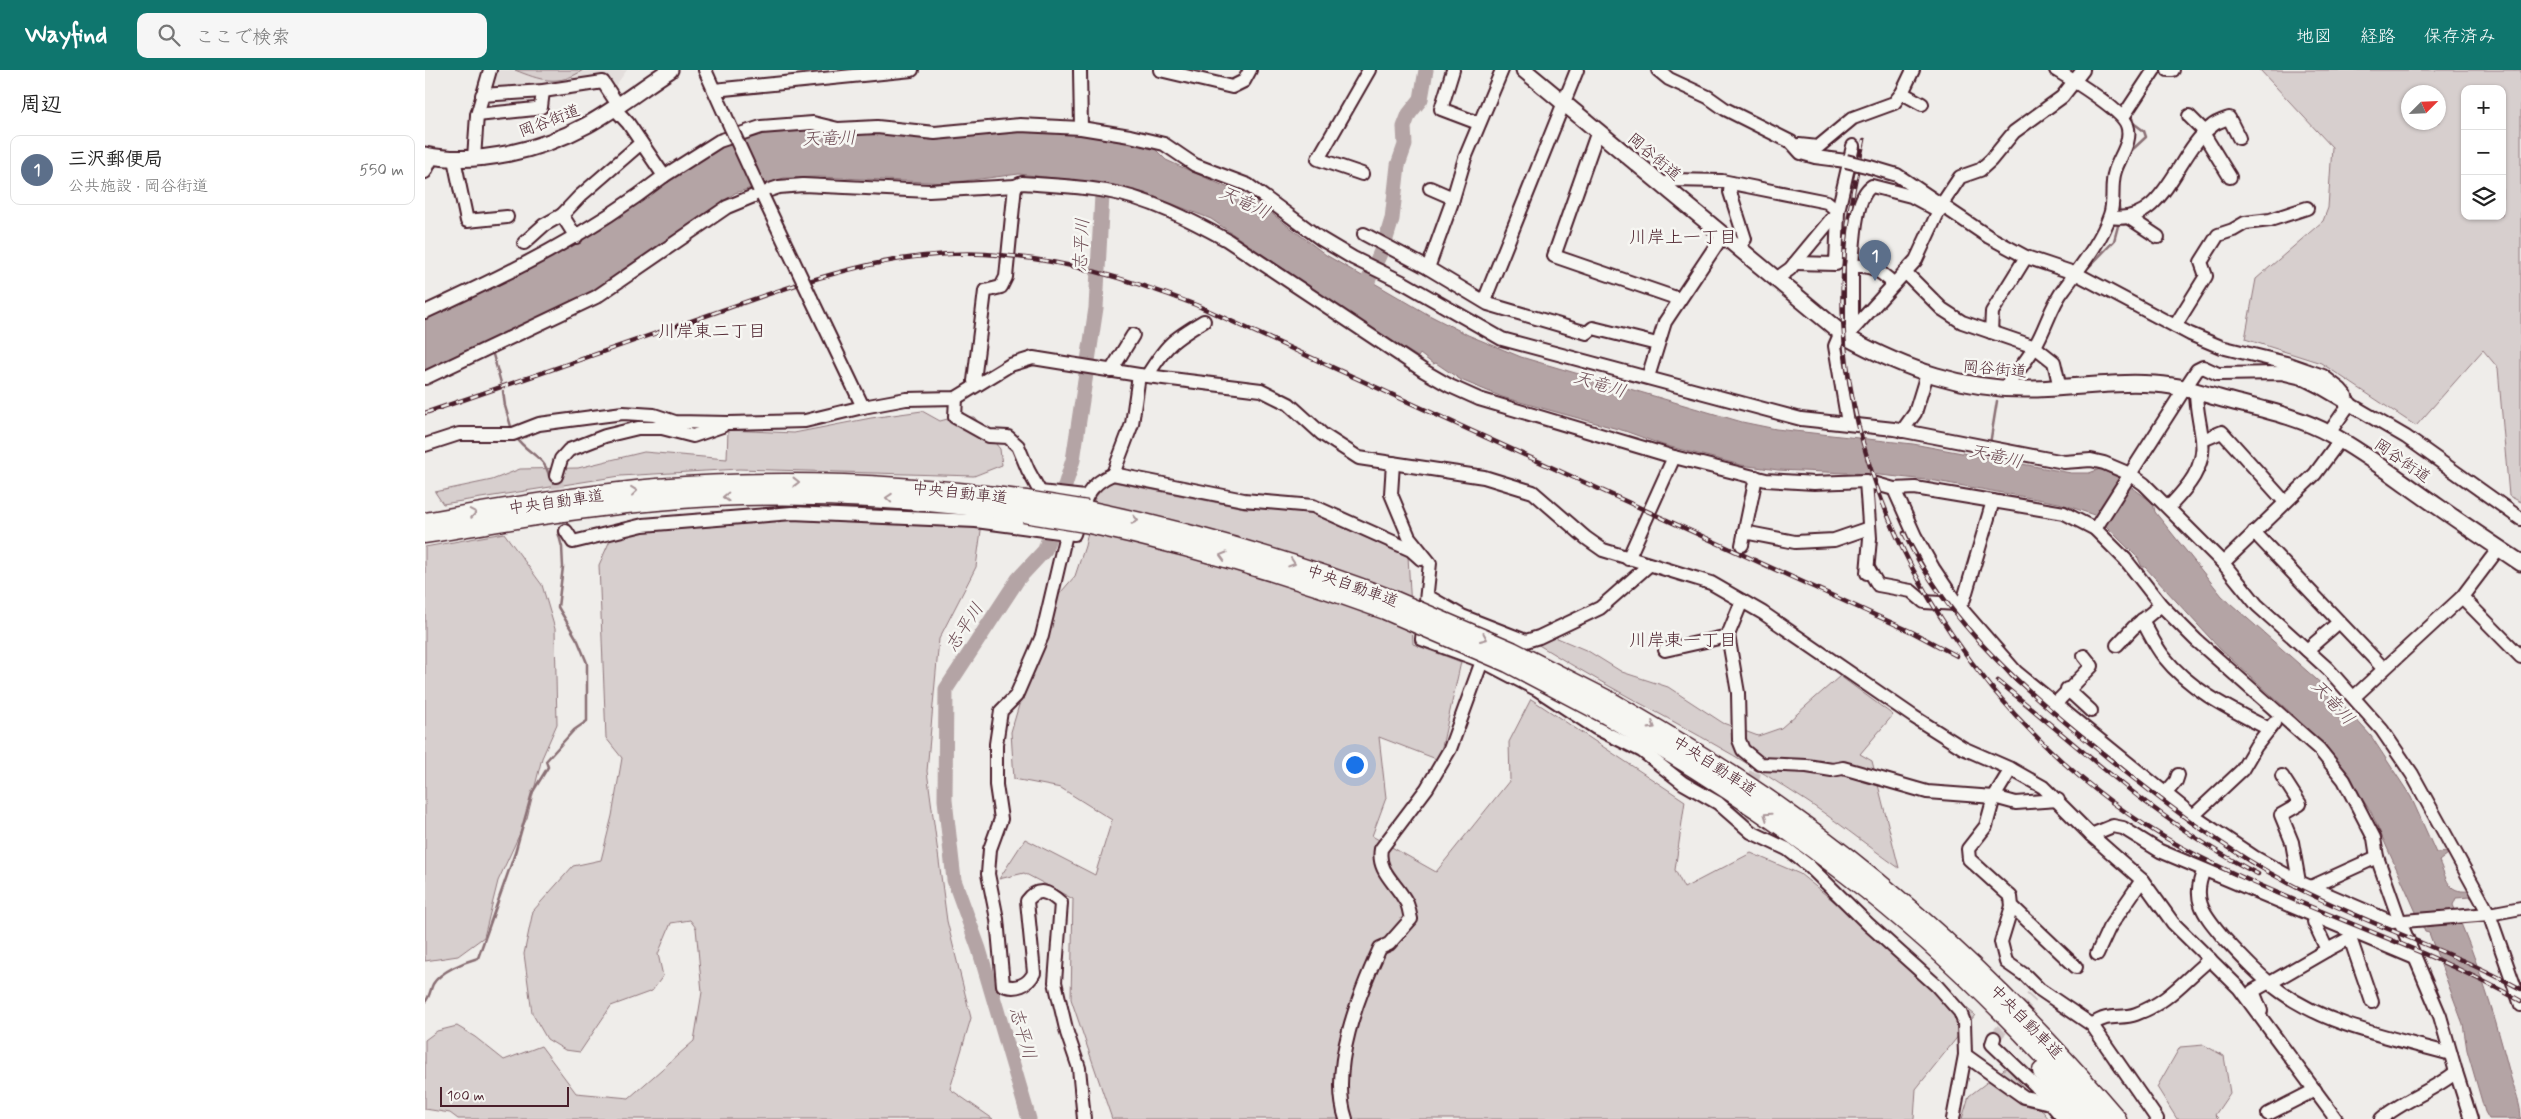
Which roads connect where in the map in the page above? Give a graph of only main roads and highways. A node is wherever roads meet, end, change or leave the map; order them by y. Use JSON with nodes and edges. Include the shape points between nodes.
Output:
{"nodes":[{"id":1,"x":670,"y":70,"type":"edge"},
{"id":2,"x":1524,"y":70,"type":"edge"},
{"id":3,"x":429,"y":156,"type":"edge"},
{"id":4,"x":1030,"y":501,"type":"junction"},
{"id":5,"x":425,"y":522,"type":"edge"},
{"id":6,"x":425,"y":534,"type":"edge"},
{"id":7,"x":2521,"y":563,"type":"edge"},
{"id":8,"x":1606,"y":707,"type":"junction"},
{"id":9,"x":1695,"y":752,"type":"junction"},
{"id":10,"x":1786,"y":829,"type":"junction"},
{"id":11,"x":2081,"y":1119,"type":"edge"},
{"id":12,"x":2100,"y":1119,"type":"edge"},
{"id":13,"x":2117,"y":1119,"type":"edge"},
{"id":14,"x":2125,"y":1119,"type":"edge"}],
"edges":[{"from":1,"to":3,"type":"main road","name":"岡谷街道","via":[[588,124],[543,144],[474,158]]},
{"from":2,"to":7,"type":"main road","name":"岡谷街道","via":[[1776,279],[1846,333],[1904,366],[1958,383],[2004,389],[2144,384],[2190,390],[2290,419],[2334,437],[2379,463]]},
{"from":5,"to":4,"type":"highway","name":"中央自動車道","one_way":true,"via":[[591,495],[717,484],[867,484]]},
{"from":4,"to":6,"type":"highway","name":"中央自動車道","one_way":true,"via":[[726,496],[591,508]]},
{"from":4,"to":8,"type":"highway","name":"中央自動車道","bridge":true,"via":[[1086,510],[1198,549],[1388,604],[1512,651]]},
{"from":8,"to":9,"type":"highway","name":"中央自動車道","one_way":true},
{"from":10,"to":8,"type":"highway","name":"中央自動車道","one_way":true},
{"from":9,"to":13,"type":"highway","name":"中央自動車道","via":[[1805,825],[1917,916],[2006,998]]},
{"from":9,"to":14,"type":"highway","via":[[1782,803],[1897,890],[2010,994]]},
{"from":10,"to":11,"type":"highway","via":[[1961,984],[2028,1055]]},
{"from":10,"to":12,"type":"highway","name":"中央自動車道","via":[[1849,875],[1963,975]]}]}
